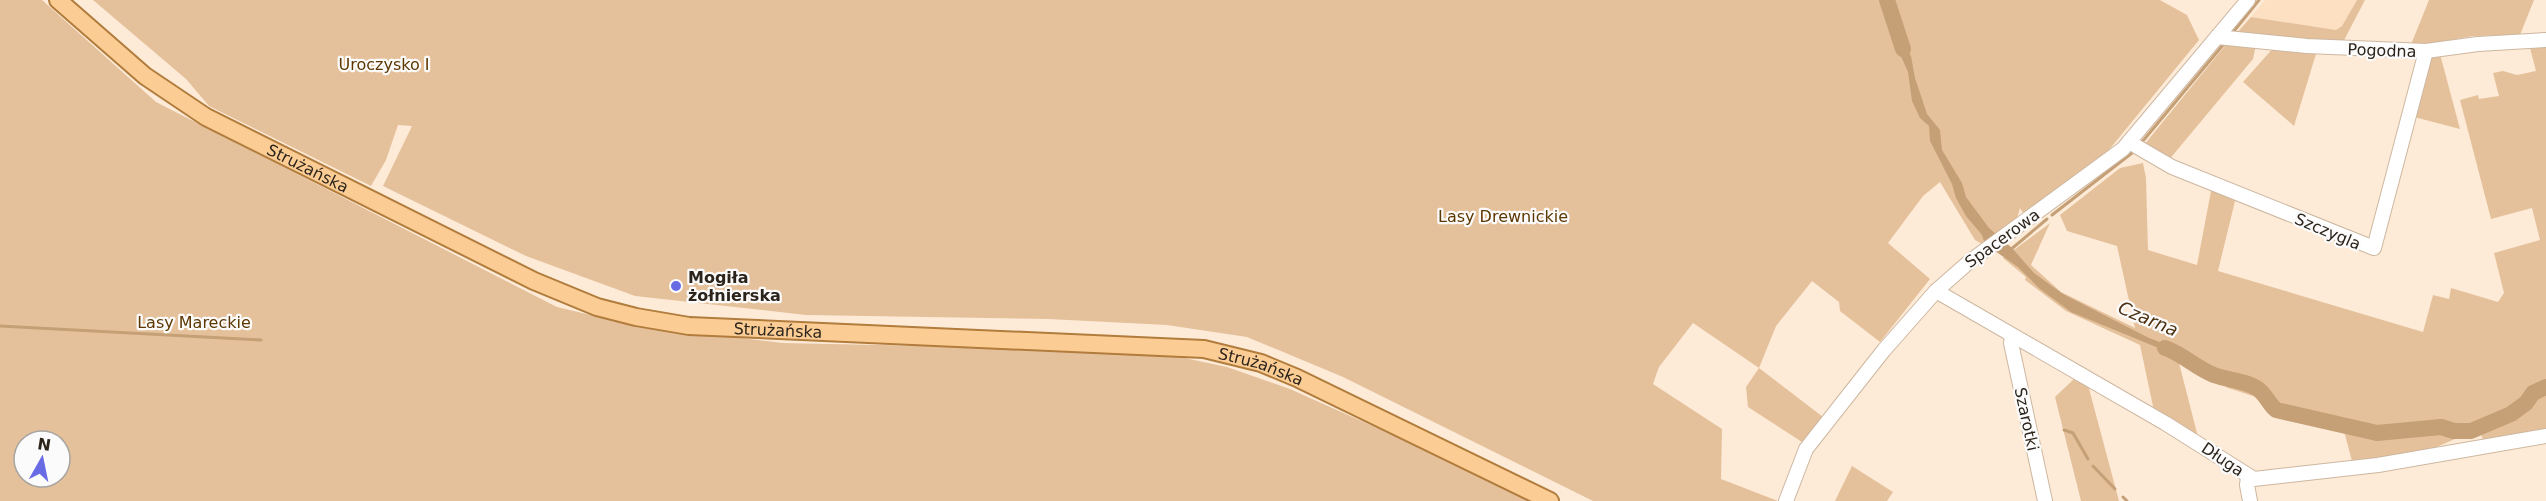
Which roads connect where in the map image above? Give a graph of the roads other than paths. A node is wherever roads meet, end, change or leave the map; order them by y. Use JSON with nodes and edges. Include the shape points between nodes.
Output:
{"nodes":[{"id":1,"x":58,"y":0,"type":"edge"},
{"id":2,"x":2248,"y":0,"type":"edge"},
{"id":3,"x":2217,"y":37,"type":"junction"},
{"id":4,"x":2546,"y":40,"type":"edge"},
{"id":5,"x":2426,"y":51,"type":"junction"},
{"id":6,"x":2129,"y":142,"type":"junction"},
{"id":7,"x":1936,"y":291,"type":"junction"},
{"id":8,"x":2012,"y":336,"type":"junction"},
{"id":9,"x":2546,"y":436,"type":"edge"},
{"id":10,"x":2248,"y":477,"type":"junction"},
{"id":11,"x":1551,"y":501,"type":"edge"},
{"id":12,"x":1786,"y":501,"type":"edge"},
{"id":13,"x":2044,"y":501,"type":"edge"},
{"id":14,"x":2250,"y":501,"type":"edge"}],
"edges":[{"from":1,"to":11,"type":"main road","name":"Strużańska","via":[[145,76],[206,117],[534,281],[597,307],[689,326],[1160,346],[1224,354],[1261,363],[1297,378]]},
{"from":2,"to":3,"type":"street","name":"Spacerowa"},
{"from":3,"to":5,"type":"street","name":"Pogodna"},
{"from":3,"to":6,"type":"street","name":"Spacerowa"},
{"from":4,"to":5,"type":"street","name":"Pogodna"},
{"from":5,"to":6,"type":"street","name":"Szczygla","via":[[2374,248],[2172,167]]},
{"from":6,"to":7,"type":"street","name":"Spacerowa"},
{"from":7,"to":8,"type":"street","name":"Długa"},
{"from":7,"to":12,"type":"street","name":"Spacerowa","via":[[1806,449]]},
{"from":8,"to":10,"type":"street","name":"Długa","via":[[2165,423]]},
{"from":8,"to":13,"type":"street","name":"Szarotki"},
{"from":9,"to":10,"type":"street","name":"Długa","via":[[2378,465],[2272,479]]},
{"from":10,"to":14,"type":"street"}]}
